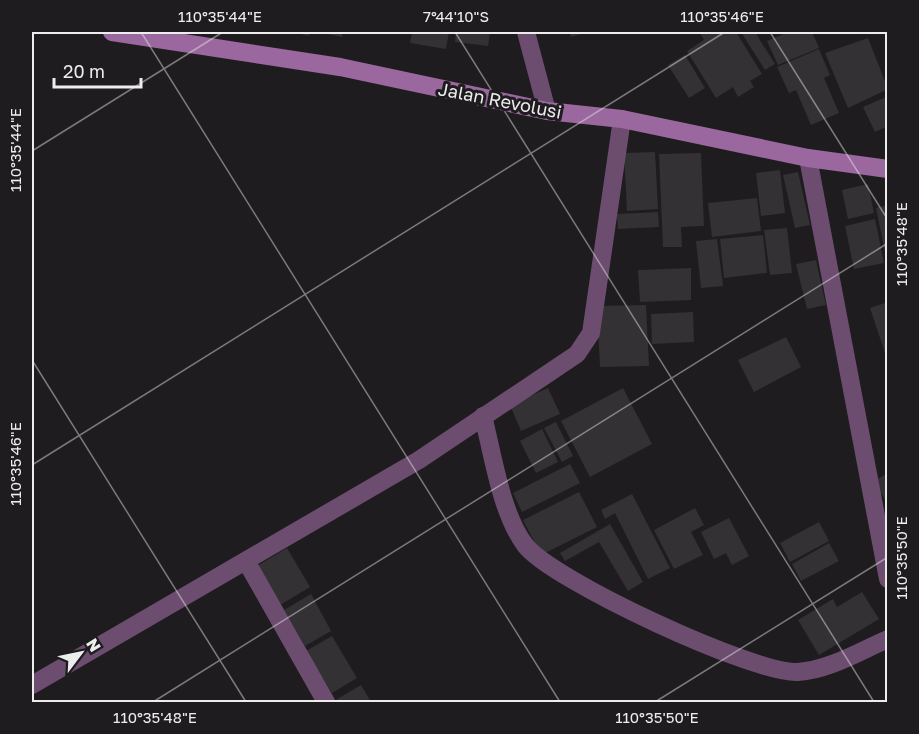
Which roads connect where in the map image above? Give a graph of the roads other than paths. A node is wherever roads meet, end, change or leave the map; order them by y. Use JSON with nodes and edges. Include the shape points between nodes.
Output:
{"nodes":[{"id":1,"x":119,"y":32,"type":"edge"},
{"id":2,"x":526,"y":32,"type":"edge"},
{"id":3,"x":547,"y":111,"type":"junction"},
{"id":4,"x":622,"y":120,"type":"junction"},
{"id":5,"x":808,"y":158,"type":"junction"},
{"id":6,"x":888,"y":169,"type":"edge"},
{"id":7,"x":483,"y":416,"type":"junction"},
{"id":8,"x":246,"y":561,"type":"junction"},
{"id":9,"x":888,"y":579,"type":"edge"},
{"id":10,"x":888,"y":639,"type":"edge"},
{"id":11,"x":32,"y":685,"type":"edge"},
{"id":12,"x":326,"y":702,"type":"edge"}],
"edges":[{"from":1,"to":3,"type":"street","name":"Jalan Revolusi","via":[[340,67]]},
{"from":2,"to":3,"type":"street"},
{"from":3,"to":4,"type":"street","name":"Jalan Revolusi"},
{"from":4,"to":5,"type":"street","name":"Jalan Revolusi"},
{"from":4,"to":7,"type":"street","via":[[591,333],[570,360]]},
{"from":5,"to":6,"type":"street","name":"Jalan Revolusi"},
{"from":5,"to":9,"type":"street"},
{"from":7,"to":8,"type":"street","via":[[419,460]]},
{"from":7,"to":10,"type":"street","via":[[509,513],[525,545],[554,569],[613,604],[747,660],[787,672],[813,670]]},
{"from":8,"to":11,"type":"street"},
{"from":8,"to":12,"type":"street"}]}
